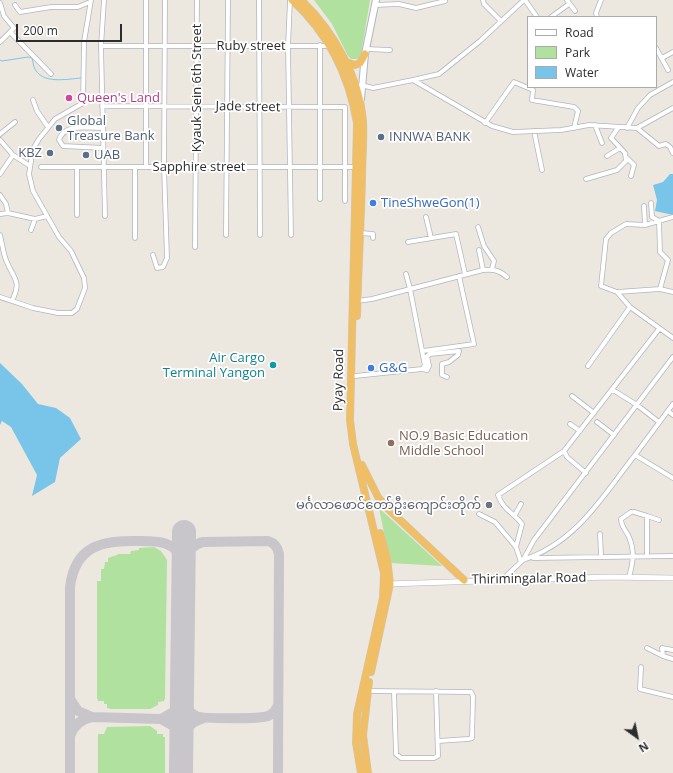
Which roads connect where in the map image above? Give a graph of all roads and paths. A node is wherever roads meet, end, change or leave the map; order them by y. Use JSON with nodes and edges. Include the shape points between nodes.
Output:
{"nodes":[{"id":1,"x":104,"y":0,"type":"edge"},
{"id":2,"x":146,"y":0,"type":"edge"},
{"id":3,"x":165,"y":0,"type":"edge"},
{"id":4,"x":197,"y":0,"type":"edge"},
{"id":5,"x":228,"y":0,"type":"edge"},
{"id":6,"x":258,"y":0,"type":"edge"},
{"id":7,"x":291,"y":0,"type":"edge"},
{"id":8,"x":301,"y":0,"type":"edge"},
{"id":9,"x":483,"y":0,"type":"edge"},
{"id":10,"x":524,"y":0,"type":"edge"},
{"id":11,"x":601,"y":0,"type":"edge"},
{"id":12,"x":90,"y":1,"type":"edge"},
{"id":13,"x":445,"y":1,"type":"dead end"},
{"id":14,"x":568,"y":2,"type":"edge"},
{"id":15,"x":0,"y":3,"type":"edge"},
{"id":16,"x":376,"y":3,"type":"edge"},
{"id":17,"x":15,"y":5,"type":"dead end"},
{"id":18,"x":575,"y":12,"type":"dead end"},
{"id":19,"x":537,"y":16,"type":"edge"},
{"id":20,"x":552,"y":16,"type":"edge"},
{"id":21,"x":597,"y":16,"type":"edge"},
{"id":22,"x":501,"y":21,"type":"junction"},
{"id":23,"x":10,"y":32,"type":"junction"},
{"id":24,"x":0,"y":42,"type":"edge"},
{"id":25,"x":320,"y":45,"type":"junction"},
{"id":26,"x":101,"y":46,"type":"junction"},
{"id":27,"x":197,"y":46,"type":"junction"},
{"id":28,"x":227,"y":46,"type":"junction"},
{"id":29,"x":259,"y":46,"type":"junction"},
{"id":30,"x":288,"y":46,"type":"junction"},
{"id":31,"x":330,"y":46,"type":"junction"},
{"id":32,"x":145,"y":47,"type":"junction"},
{"id":33,"x":165,"y":47,"type":"junction"},
{"id":34,"x":390,"y":50,"type":"dead end"},
{"id":35,"x":657,"y":50,"type":"edge"},
{"id":36,"x":366,"y":51,"type":"junction"},
{"id":37,"x":673,"y":52,"type":"edge"},
{"id":38,"x":662,"y":58,"type":"junction"},
{"id":39,"x":343,"y":64,"type":"junction"},
{"id":40,"x":668,"y":70,"type":"dead end"},
{"id":41,"x":50,"y":74,"type":"dead end"},
{"id":42,"x":413,"y":80,"type":"junction"},
{"id":43,"x":673,"y":82,"type":"edge"},
{"id":44,"x":357,"y":87,"type":"junction"},
{"id":45,"x":527,"y":87,"type":"edge"},
{"id":46,"x":528,"y":88,"type":"edge"},
{"id":47,"x":33,"y":100,"type":"dead end"},
{"id":48,"x":102,"y":106,"type":"junction"},
{"id":49,"x":146,"y":106,"type":"junction"},
{"id":50,"x":164,"y":106,"type":"junction"},
{"id":51,"x":196,"y":106,"type":"junction"},
{"id":52,"x":227,"y":107,"type":"junction"},
{"id":53,"x":259,"y":107,"type":"junction"},
{"id":54,"x":288,"y":108,"type":"junction"},
{"id":55,"x":320,"y":108,"type":"junction"},
{"id":56,"x":673,"y":108,"type":"edge"},
{"id":57,"x":15,"y":122,"type":"dead end"},
{"id":58,"x":485,"y":122,"type":"junction"},
{"id":59,"x":595,"y":125,"type":"junction"},
{"id":60,"x":48,"y":127,"type":"junction"},
{"id":61,"x":103,"y":128,"type":"junction"},
{"id":62,"x":574,"y":128,"type":"junction"},
{"id":63,"x":618,"y":128,"type":"junction"},
{"id":64,"x":627,"y":128,"type":"junction"},
{"id":65,"x":637,"y":128,"type":"junction"},
{"id":66,"x":534,"y":131,"type":"junction"},
{"id":67,"x":0,"y":134,"type":"edge"},
{"id":68,"x":0,"y":140,"type":"edge"},
{"id":69,"x":602,"y":143,"type":"dead end"},
{"id":70,"x":103,"y":148,"type":"junction"},
{"id":71,"x":620,"y":148,"type":"junction"},
{"id":72,"x":673,"y":153,"type":"edge"},
{"id":73,"x":13,"y":154,"type":"junction"},
{"id":74,"x":607,"y":156,"type":"dead end"},
{"id":75,"x":626,"y":158,"type":"junction"},
{"id":76,"x":30,"y":166,"type":"junction"},
{"id":77,"x":41,"y":167,"type":"dead end"},
{"id":78,"x":76,"y":167,"type":"junction"},
{"id":79,"x":104,"y":167,"type":"junction"},
{"id":80,"x":135,"y":167,"type":"junction"},
{"id":81,"x":146,"y":167,"type":"junction"},
{"id":82,"x":164,"y":167,"type":"junction"},
{"id":83,"x":196,"y":167,"type":"junction"},
{"id":84,"x":227,"y":167,"type":"junction"},
{"id":85,"x":259,"y":167,"type":"junction"},
{"id":86,"x":289,"y":167,"type":"junction"},
{"id":87,"x":320,"y":167,"type":"junction"},
{"id":88,"x":345,"y":167,"type":"junction"},
{"id":89,"x":356,"y":167,"type":"junction"},
{"id":90,"x":542,"y":170,"type":"dead end"},
{"id":91,"x":0,"y":174,"type":"edge"},
{"id":92,"x":630,"y":176,"type":"dead end"},
{"id":93,"x":586,"y":179,"type":"dead end"},
{"id":94,"x":0,"y":195,"type":"edge"},
{"id":95,"x":320,"y":199,"type":"dead end"},
{"id":96,"x":345,"y":201,"type":"dead end"},
{"id":97,"x":651,"y":203,"type":"dead end"},
{"id":98,"x":644,"y":206,"type":"dead end"},
{"id":99,"x":0,"y":214,"type":"edge"},
{"id":100,"x":8,"y":214,"type":"junction"},
{"id":101,"x":76,"y":215,"type":"dead end"},
{"id":102,"x":47,"y":216,"type":"junction"},
{"id":103,"x":105,"y":216,"type":"dead end"},
{"id":104,"x":426,"y":217,"type":"dead end"},
{"id":105,"x":673,"y":217,"type":"edge"},
{"id":106,"x":35,"y":219,"type":"junction"},
{"id":107,"x":659,"y":221,"type":"junction"},
{"id":108,"x":645,"y":225,"type":"junction"},
{"id":109,"x":478,"y":227,"type":"dead end"},
{"id":110,"x":31,"y":230,"type":"dead end"},
{"id":111,"x":361,"y":233,"type":"junction"},
{"id":112,"x":260,"y":234,"type":"dead end"},
{"id":113,"x":0,"y":235,"type":"edge"},
{"id":114,"x":226,"y":235,"type":"dead end"},
{"id":115,"x":291,"y":235,"type":"dead end"},
{"id":116,"x":135,"y":238,"type":"dead end"},
{"id":117,"x":374,"y":238,"type":"dead end"},
{"id":118,"x":430,"y":238,"type":"junction"},
{"id":119,"x":408,"y":242,"type":"dead end"},
{"id":120,"x":195,"y":247,"type":"dead end"},
{"id":121,"x":479,"y":250,"type":"dead end"},
{"id":122,"x":153,"y":255,"type":"dead end"},
{"id":123,"x":492,"y":269,"type":"junction"},
{"id":124,"x":483,"y":270,"type":"junction"},
{"id":125,"x":406,"y":274,"type":"dead end"},
{"id":126,"x":465,"y":274,"type":"junction"},
{"id":127,"x":459,"y":276,"type":"junction"},
{"id":128,"x":507,"y":277,"type":"dead end"},
{"id":129,"x":410,"y":289,"type":"junction"},
{"id":130,"x":660,"y":289,"type":"junction"},
{"id":131,"x":617,"y":292,"type":"junction"},
{"id":132,"x":673,"y":292,"type":"edge"},
{"id":133,"x":0,"y":297,"type":"edge"},
{"id":134,"x":357,"y":300,"type":"junction"},
{"id":135,"x":12,"y":301,"type":"junction"},
{"id":136,"x":630,"y":307,"type":"junction"},
{"id":137,"x":659,"y":329,"type":"junction"},
{"id":138,"x":673,"y":338,"type":"edge"},
{"id":139,"x":423,"y":351,"type":"junction"},
{"id":140,"x":673,"y":357,"type":"edge"},
{"id":141,"x":588,"y":366,"type":"dead end"},
{"id":142,"x":422,"y":369,"type":"junction"},
{"id":143,"x":355,"y":376,"type":"junction"},
{"id":144,"x":447,"y":377,"type":"dead end"},
{"id":145,"x":613,"y":390,"type":"junction"},
{"id":146,"x":572,"y":396,"type":"dead end"},
{"id":147,"x":673,"y":404,"type":"edge"},
{"id":148,"x":637,"y":405,"type":"junction"},
{"id":149,"x":668,"y":411,"type":"junction"},
{"id":150,"x":594,"y":413,"type":"junction"},
{"id":151,"x":673,"y":415,"type":"edge"},
{"id":152,"x":596,"y":422,"type":"dead end"},
{"id":153,"x":659,"y":422,"type":"junction"},
{"id":154,"x":570,"y":424,"type":"dead end"},
{"id":155,"x":580,"y":431,"type":"junction"},
{"id":156,"x":614,"y":436,"type":"junction"},
{"id":157,"x":564,"y":452,"type":"junction"},
{"id":158,"x":635,"y":455,"type":"junction"},
{"id":159,"x":362,"y":465,"type":"junction"},
{"id":160,"x":586,"y":473,"type":"junction"},
{"id":161,"x":673,"y":478,"type":"edge"},
{"id":162,"x":522,"y":504,"type":"dead end"},
{"id":163,"x":479,"y":514,"type":"dead end"},
{"id":164,"x":515,"y":515,"type":"junction"},
{"id":165,"x":646,"y":516,"type":"junction"},
{"id":166,"x":659,"y":520,"type":"dead end"},
{"id":167,"x":600,"y":534,"type":"dead end"},
{"id":168,"x":516,"y":547,"type":"junction"},
{"id":169,"x":601,"y":555,"type":"junction"},
{"id":170,"x":634,"y":556,"type":"junction"},
{"id":171,"x":647,"y":556,"type":"junction"},
{"id":172,"x":673,"y":556,"type":"edge"},
{"id":173,"x":531,"y":558,"type":"junction"},
{"id":174,"x":522,"y":561,"type":"junction"},
{"id":175,"x":629,"y":577,"type":"junction"},
{"id":176,"x":673,"y":578,"type":"edge"},
{"id":177,"x":504,"y":579,"type":"junction"},
{"id":178,"x":464,"y":580,"type":"junction"},
{"id":179,"x":387,"y":584,"type":"junction"},
{"id":180,"x":647,"y":648,"type":"dead end"},
{"id":181,"x":673,"y":650,"type":"edge"},
{"id":182,"x":663,"y":656,"type":"junction"},
{"id":183,"x":673,"y":659,"type":"edge"},
{"id":184,"x":641,"y":667,"type":"dead end"},
{"id":185,"x":367,"y":691,"type":"junction"},
{"id":186,"x":394,"y":692,"type":"junction"},
{"id":187,"x":436,"y":692,"type":"junction"},
{"id":188,"x":673,"y":697,"type":"edge"},
{"id":189,"x":438,"y":741,"type":"junction"},
{"id":190,"x":361,"y":773,"type":"edge"},
{"id":191,"x":368,"y":773,"type":"edge"}],
"edges":[{"from":1,"to":26,"type":"street"},
{"from":2,"to":32,"type":"street"},
{"from":3,"to":33,"type":"street"},
{"from":4,"to":27,"type":"street","name":"Kyauk Sein 6th Street"},
{"from":5,"to":28,"type":"street"},
{"from":6,"to":29,"type":"street"},
{"from":7,"to":30,"type":"street"},
{"from":7,"to":31,"type":"highway","name":"Pyay Road","via":[[315,24]]},
{"from":8,"to":39,"type":"highway","name":"Pyay Road","via":[[328,29]]},
{"from":9,"to":22,"type":"street"},
{"from":10,"to":19,"type":"street"},
{"from":10,"to":22,"type":"street"},
{"from":11,"to":21,"type":"street"},
{"from":12,"to":17,"type":"street","via":[[78,7],[51,7],[20,12]]},
{"from":12,"to":60,"type":"street","via":[[84,42],[83,103],[60,115]]},
{"from":13,"to":16,"type":"street","via":[[416,8]]},
{"from":14,"to":18,"type":"street"},
{"from":14,"to":20,"type":"street"},
{"from":15,"to":23,"type":"street","via":[[4,16],[14,28]]},
{"from":16,"to":36,"type":"main road"},
{"from":22,"to":42,"type":"street","via":[[439,74]]},
{"from":23,"to":24,"type":"street"},
{"from":23,"to":41,"type":"street"},
{"from":25,"to":30,"type":"street","name":"Ruby street"},
{"from":25,"to":31,"type":"street","name":"Ruby street"},
{"from":25,"to":55,"type":"street"},
{"from":26,"to":32,"type":"street","name":"Ruby street"},
{"from":26,"to":48,"type":"street"},
{"from":27,"to":28,"type":"street","name":"Ruby street"},
{"from":27,"to":33,"type":"street","name":"Ruby street"},
{"from":27,"to":51,"type":"street","name":"Kyauk Sein 6th Street"},
{"from":28,"to":29,"type":"street","name":"Ruby street"},
{"from":28,"to":52,"type":"street"},
{"from":29,"to":30,"type":"street","name":"Ruby street"},
{"from":29,"to":53,"type":"street"},
{"from":30,"to":54,"type":"street"},
{"from":31,"to":39,"type":"highway","name":"Pyay Road"},
{"from":32,"to":33,"type":"street","name":"Ruby street"},
{"from":32,"to":49,"type":"street"},
{"from":33,"to":50,"type":"street"},
{"from":34,"to":36,"type":"street"},
{"from":35,"to":38,"type":"street"},
{"from":36,"to":39,"type":"highway","via":[[360,63]]},
{"from":36,"to":44,"type":"main road"},
{"from":37,"to":38,"type":"street"},
{"from":38,"to":40,"type":"street"},
{"from":39,"to":44,"type":"highway","name":"Pyay Road"},
{"from":42,"to":44,"type":"street","via":[[373,88]]},
{"from":42,"to":58,"type":"street"},
{"from":43,"to":64,"type":"street","via":[[650,95],[638,108]]},
{"from":44,"to":89,"type":"highway","name":"Pyay Road"},
{"from":44,"to":111,"type":"highway","name":"Pyay Road","via":[[363,122]]},
{"from":45,"to":58,"type":"street","via":[[514,82]]},
{"from":46,"to":62,"type":"street","via":[[533,90],[532,100],[574,107],[578,111]]},
{"from":47,"to":60,"type":"street"},
{"from":48,"to":49,"type":"street","name":"Jade street"},
{"from":48,"to":61,"type":"street"},
{"from":49,"to":50,"type":"street","name":"Jade street"},
{"from":49,"to":81,"type":"street"},
{"from":50,"to":51,"type":"street","name":"Jade street"},
{"from":50,"to":82,"type":"street"},
{"from":51,"to":52,"type":"street","name":"Jade street"},
{"from":51,"to":83,"type":"street","name":"Kyauk Sein 6th Street"},
{"from":52,"to":53,"type":"street","name":"Jade street"},
{"from":52,"to":84,"type":"street"},
{"from":53,"to":54,"type":"street","name":"Jade street"},
{"from":53,"to":85,"type":"street"},
{"from":54,"to":55,"type":"street","name":"Jade street"},
{"from":54,"to":86,"type":"street"},
{"from":55,"to":87,"type":"street"},
{"from":55,"to":88,"type":"street","name":"Jade street","via":[[345,107]]},
{"from":56,"to":65,"type":"street"},
{"from":57,"to":67,"type":"street"},
{"from":58,"to":66,"type":"street","via":[[513,132]]},
{"from":59,"to":62,"type":"street"},
{"from":59,"to":63,"type":"street"},
{"from":59,"to":69,"type":"street"},
{"from":60,"to":76,"type":"street","via":[[36,144]]},
{"from":61,"to":70,"type":"street"},
{"from":61,"to":70,"type":"street","via":[[70,128],[59,140],[63,146]]},
{"from":62,"to":66,"type":"street"},
{"from":63,"to":64,"type":"street"},
{"from":63,"to":71,"type":"street","via":[[611,138]]},
{"from":64,"to":65,"type":"street"},
{"from":65,"to":72,"type":"street","via":[[660,146],[666,144]]},
{"from":66,"to":90,"type":"street"},
{"from":68,"to":73,"type":"street"},
{"from":70,"to":79,"type":"street"},
{"from":71,"to":74,"type":"street"},
{"from":71,"to":75,"type":"street"},
{"from":73,"to":76,"type":"street"},
{"from":73,"to":91,"type":"street"},
{"from":75,"to":92,"type":"street","via":[[634,165]]},
{"from":75,"to":93,"type":"street","via":[[617,170]]},
{"from":76,"to":102,"type":"street","via":[[31,186]]},
{"from":77,"to":78,"type":"street","name":"Sapphire street"},
{"from":78,"to":79,"type":"street","name":"Sapphire street"},
{"from":78,"to":101,"type":"street"},
{"from":79,"to":80,"type":"street","name":"Sapphire street"},
{"from":79,"to":103,"type":"street"},
{"from":80,"to":81,"type":"street","name":"Sapphire street"},
{"from":80,"to":116,"type":"street"},
{"from":81,"to":82,"type":"street","name":"Sapphire street"},
{"from":82,"to":83,"type":"street","name":"Sapphire street"},
{"from":82,"to":122,"type":"street","via":[[167,258],[163,267],[158,268]]},
{"from":83,"to":84,"type":"street","name":"Sapphire street"},
{"from":83,"to":120,"type":"street","name":"Kyauk Sein 6th Street"},
{"from":84,"to":85,"type":"street","name":"Sapphire street"},
{"from":84,"to":114,"type":"street"},
{"from":85,"to":86,"type":"street","name":"Sapphire street"},
{"from":85,"to":112,"type":"street"},
{"from":86,"to":87,"type":"street","name":"Sapphire street"},
{"from":86,"to":115,"type":"street"},
{"from":87,"to":88,"type":"street","name":"Sapphire street"},
{"from":87,"to":95,"type":"street"},
{"from":88,"to":89,"type":"street","name":"Sapphire street"},
{"from":88,"to":96,"type":"street"},
{"from":89,"to":179,"type":"highway","name":"Pyay Road","via":[[351,426],[353,444]]},
{"from":94,"to":100,"type":"street","via":[[6,204]]},
{"from":97,"to":107,"type":"street","via":[[652,217]]},
{"from":98,"to":108,"type":"street"},
{"from":99,"to":100,"type":"street"},
{"from":100,"to":106,"type":"street"},
{"from":102,"to":106,"type":"street"},
{"from":102,"to":135,"type":"street","via":[[71,251],[84,278],[85,288],[77,309],[72,313],[58,313]]},
{"from":104,"to":118,"type":"street"},
{"from":105,"to":107,"type":"street"},
{"from":106,"to":110,"type":"street"},
{"from":107,"to":108,"type":"street"},
{"from":107,"to":130,"type":"street","via":[[660,252],[668,260]]},
{"from":108,"to":131,"type":"street","via":[[626,224],[611,232],[606,239],[601,286]]},
{"from":109,"to":123,"type":"street","via":[[484,246],[494,261]]},
{"from":111,"to":117,"type":"street","via":[[373,234]]},
{"from":111,"to":134,"type":"highway","name":"Pyay Road"},
{"from":113,"to":135,"type":"street","via":[[6,260],[17,281],[17,291]]},
{"from":118,"to":119,"type":"street"},
{"from":118,"to":126,"type":"street","via":[[456,234]]},
{"from":121,"to":124,"type":"street"},
{"from":123,"to":124,"type":"street"},
{"from":123,"to":128,"type":"street"},
{"from":124,"to":126,"type":"street"},
{"from":125,"to":129,"type":"street"},
{"from":126,"to":127,"type":"street"},
{"from":127,"to":129,"type":"street"},
{"from":127,"to":139,"type":"street","via":[[474,344]]},
{"from":129,"to":134,"type":"street","via":[[372,299]]},
{"from":129,"to":139,"type":"street"},
{"from":130,"to":131,"type":"street"},
{"from":130,"to":132,"type":"street"},
{"from":131,"to":136,"type":"street"},
{"from":133,"to":135,"type":"street"},
{"from":134,"to":143,"type":"highway","name":"Pyay Road"},
{"from":136,"to":137,"type":"street"},
{"from":136,"to":141,"type":"street"},
{"from":137,"to":138,"type":"street"},
{"from":137,"to":145,"type":"street"},
{"from":139,"to":142,"type":"street","via":[[425,366]]},
{"from":140,"to":148,"type":"street"},
{"from":142,"to":143,"type":"street"},
{"from":142,"to":144,"type":"street","via":[[427,370],[427,356],[430,354],[459,351],[452,360],[442,364],[442,375]]},
{"from":143,"to":159,"type":"highway","name":"Pyay Road","via":[[354,430]]},
{"from":145,"to":148,"type":"street"},
{"from":145,"to":150,"type":"street"},
{"from":146,"to":150,"type":"street"},
{"from":147,"to":149,"type":"street"},
{"from":148,"to":153,"type":"street"},
{"from":148,"to":156,"type":"street"},
{"from":149,"to":151,"type":"street"},
{"from":149,"to":153,"type":"street"},
{"from":150,"to":155,"type":"street"},
{"from":152,"to":156,"type":"street"},
{"from":153,"to":158,"type":"street"},
{"from":154,"to":155,"type":"street"},
{"from":155,"to":157,"type":"street"},
{"from":156,"to":160,"type":"street"},
{"from":157,"to":160,"type":"street"},
{"from":157,"to":164,"type":"street","via":[[498,495],[504,507]]},
{"from":158,"to":161,"type":"street"},
{"from":158,"to":173,"type":"street","via":[[572,534]]},
{"from":159,"to":178,"type":"highway","via":[[385,506]]},
{"from":159,"to":179,"type":"highway","name":"Pyay Road","via":[[387,558]]},
{"from":160,"to":174,"type":"street","via":[[534,540]]},
{"from":162,"to":164,"type":"street"},
{"from":163,"to":168,"type":"street","via":[[494,522]]},
{"from":164,"to":168,"type":"street","via":[[522,524]]},
{"from":165,"to":166,"type":"street"},
{"from":165,"to":170,"type":"street","via":[[632,512],[621,519]]},
{"from":165,"to":171,"type":"street"},
{"from":167,"to":169,"type":"street"},
{"from":168,"to":174,"type":"street"},
{"from":169,"to":170,"type":"street"},
{"from":169,"to":173,"type":"street"},
{"from":170,"to":171,"type":"street"},
{"from":170,"to":175,"type":"street"},
{"from":171,"to":172,"type":"street"},
{"from":173,"to":174,"type":"street"},
{"from":174,"to":177,"type":"street"},
{"from":175,"to":176,"type":"street","name":"Thirimingalar Road"},
{"from":175,"to":177,"type":"street","name":"Thirimingalar Road"},
{"from":177,"to":178,"type":"street","name":"Thirimingalar Road"},
{"from":178,"to":179,"type":"street","name":"Thirimingalar Road"},
{"from":179,"to":185,"type":"highway","name":"Pyay Road"},
{"from":179,"to":190,"type":"highway","name":"Pyay Road","via":[[357,714],[356,743]]},
{"from":180,"to":182,"type":"street"},
{"from":181,"to":182,"type":"street","via":[[662,648]]},
{"from":182,"to":183,"type":"street"},
{"from":184,"to":188,"type":"street","via":[[640,689]]},
{"from":185,"to":186,"type":"street"},
{"from":185,"to":191,"type":"highway","name":"Pyay Road","via":[[363,735]]},
{"from":186,"to":187,"type":"street"},
{"from":186,"to":189,"type":"street","via":[[397,756],[434,758],[438,754]]},
{"from":187,"to":189,"type":"street"},
{"from":187,"to":189,"type":"street","via":[[468,691],[473,696],[472,738]]}]}
